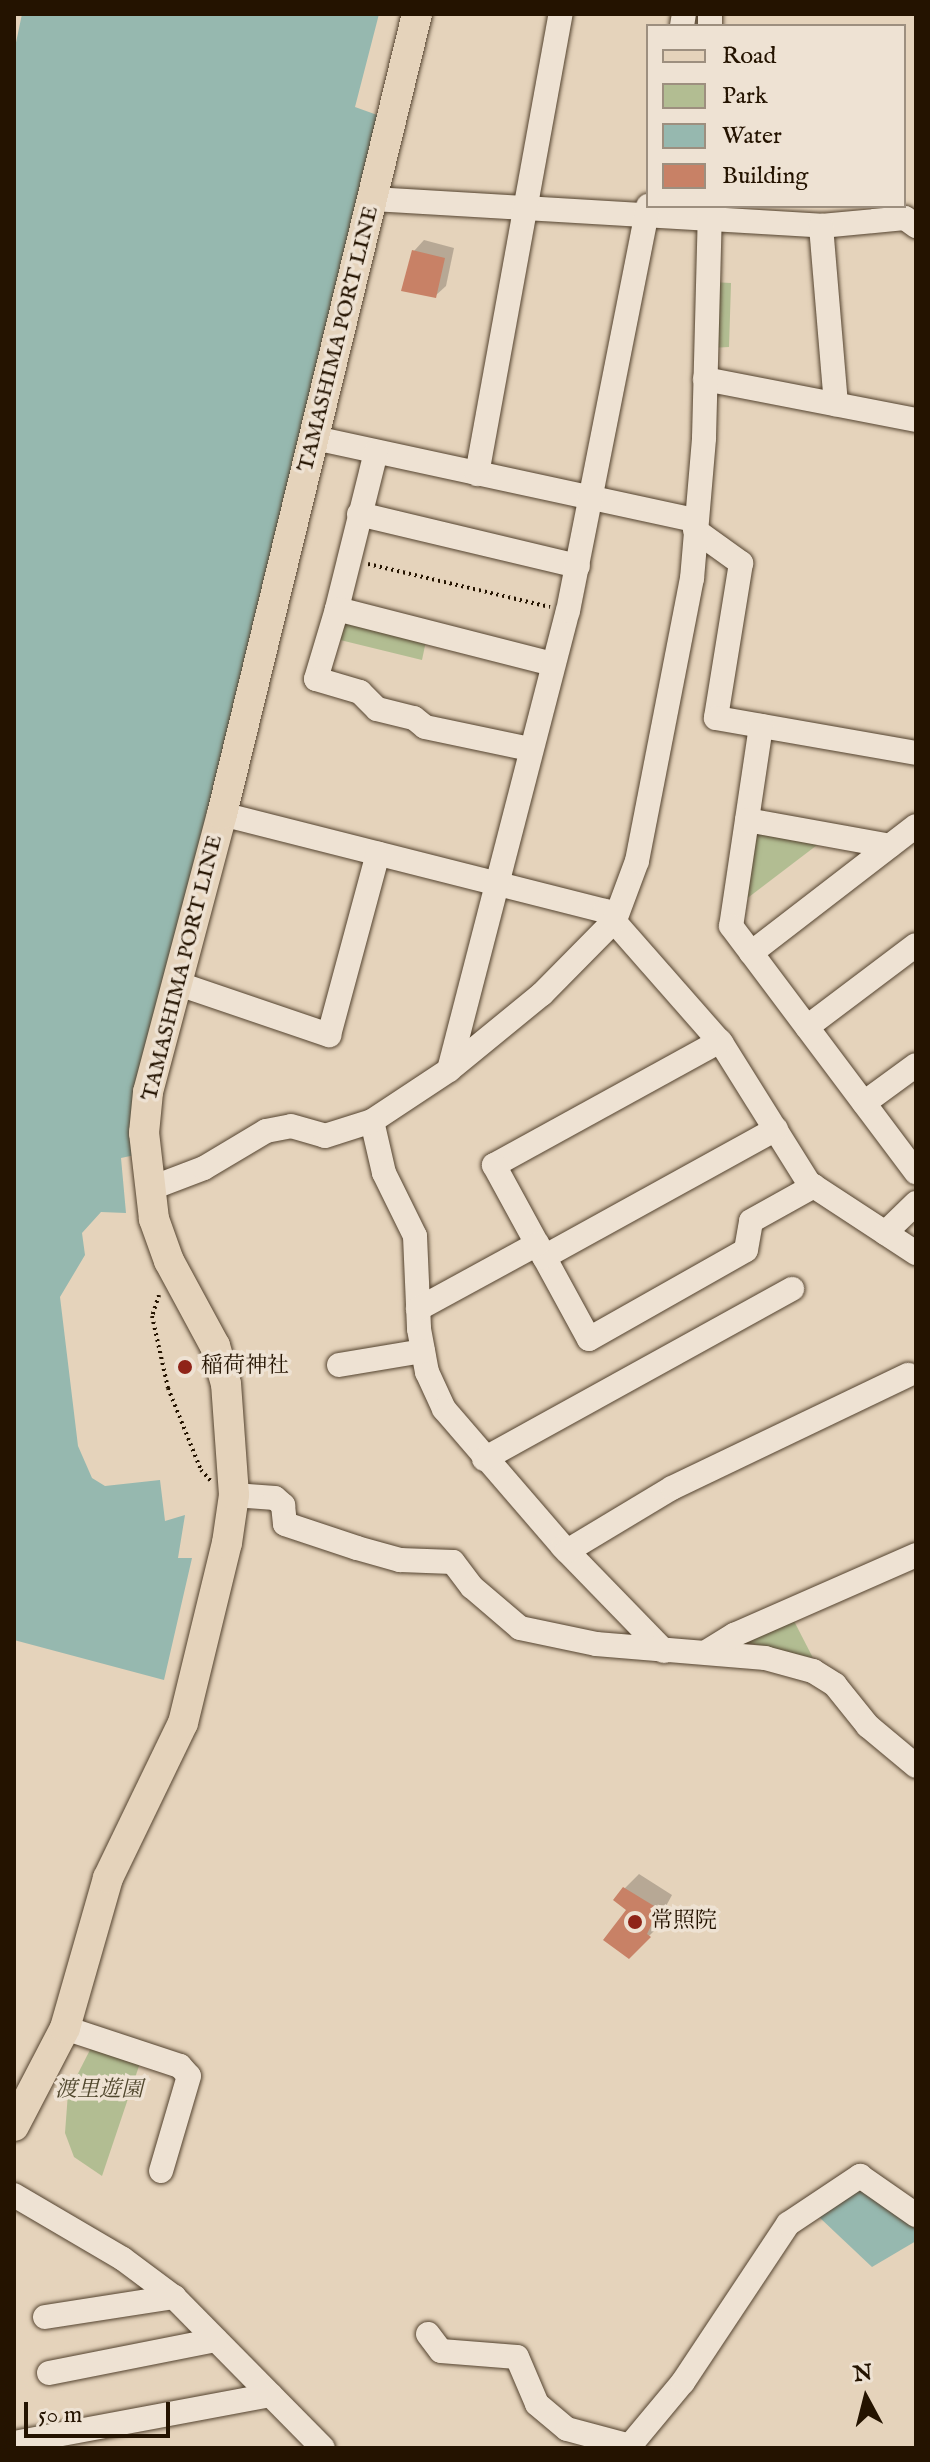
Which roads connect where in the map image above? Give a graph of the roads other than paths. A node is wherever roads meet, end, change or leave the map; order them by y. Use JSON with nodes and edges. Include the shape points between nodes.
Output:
{"nodes":[{"id":1,"x":417,"y":14,"type":"edge"},
{"id":2,"x":561,"y":14,"type":"edge"},
{"id":3,"x":373,"y":199,"type":"junction"},
{"id":4,"x":524,"y":208,"type":"junction"},
{"id":5,"x":648,"y":211,"type":"edge"},
{"id":6,"x":710,"y":212,"type":"edge"},
{"id":7,"x":821,"y":226,"type":"junction"},
{"id":8,"x":916,"y":226,"type":"edge"},
{"id":9,"x":705,"y":379,"type":"junction"},
{"id":10,"x":836,"y":404,"type":"junction"},
{"id":11,"x":916,"y":420,"type":"edge"},
{"id":12,"x":315,"y":438,"type":"junction"},
{"id":13,"x":376,"y":452,"type":"junction"},
{"id":14,"x":477,"y":474,"type":"junction"},
{"id":15,"x":593,"y":500,"type":"junction"},
{"id":16,"x":359,"y":514,"type":"junction"},
{"id":17,"x":695,"y":525,"type":"junction"},
{"id":18,"x":578,"y":566,"type":"junction"},
{"id":19,"x":337,"y":609,"type":"junction"},
{"id":20,"x":553,"y":664,"type":"junction"},
{"id":21,"x":761,"y":726,"type":"junction"},
{"id":22,"x":530,"y":749,"type":"junction"},
{"id":23,"x":916,"y":753,"type":"edge"},
{"id":24,"x":222,"y":814,"type":"junction"},
{"id":25,"x":747,"y":820,"type":"junction"},
{"id":26,"x":916,"y":826,"type":"edge"},
{"id":27,"x":890,"y":846,"type":"junction"},
{"id":28,"x":378,"y":853,"type":"junction"},
{"id":29,"x":495,"y":882,"type":"junction"},
{"id":30,"x":615,"y":920,"type":"junction"},
{"id":31,"x":916,"y":945,"type":"edge"},
{"id":32,"x":751,"y":953,"type":"junction"},
{"id":33,"x":176,"y":983,"type":"junction"},
{"id":34,"x":807,"y":1027,"type":"junction"},
{"id":35,"x":720,"y":1041,"type":"junction"},
{"id":36,"x":916,"y":1065,"type":"edge"},
{"id":37,"x":449,"y":1070,"type":"junction"},
{"id":38,"x":864,"y":1103,"type":"junction"},
{"id":39,"x":372,"y":1121,"type":"junction"},
{"id":40,"x":776,"y":1129,"type":"junction"},
{"id":41,"x":916,"y":1172,"type":"edge"},
{"id":42,"x":814,"y":1186,"type":"junction"},
{"id":43,"x":149,"y":1189,"type":"junction"},
{"id":44,"x":916,"y":1203,"type":"edge"},
{"id":45,"x":885,"y":1233,"type":"junction"},
{"id":46,"x":540,"y":1250,"type":"junction"},
{"id":47,"x":916,"y":1253,"type":"edge"},
{"id":48,"x":792,"y":1289,"type":"dead end"},
{"id":49,"x":418,"y":1309,"type":"junction"},
{"id":50,"x":423,"y":1351,"type":"junction"},
{"id":51,"x":339,"y":1365,"type":"dead end"},
{"id":52,"x":908,"y":1375,"type":"dead end"},
{"id":53,"x":484,"y":1459,"type":"junction"},
{"id":54,"x":234,"y":1495,"type":"junction"},
{"id":55,"x":567,"y":1551,"type":"junction"},
{"id":56,"x":916,"y":1555,"type":"edge"},
{"id":57,"x":664,"y":1651,"type":"junction"},
{"id":58,"x":708,"y":1651,"type":"junction"},
{"id":59,"x":916,"y":1766,"type":"edge"},
{"id":60,"x":65,"y":2028,"type":"junction"},
{"id":61,"x":14,"y":2126,"type":"edge"},
{"id":62,"x":161,"y":2171,"type":"dead end"},
{"id":63,"x":14,"y":2195,"type":"edge"},
{"id":64,"x":916,"y":2215,"type":"edge"},
{"id":65,"x":174,"y":2297,"type":"junction"},
{"id":66,"x":45,"y":2317,"type":"dead end"},
{"id":67,"x":428,"y":2334,"type":"dead end"},
{"id":68,"x":216,"y":2340,"type":"junction"},
{"id":69,"x":49,"y":2373,"type":"dead end"},
{"id":70,"x":271,"y":2395,"type":"junction"},
{"id":71,"x":102,"y":2438,"type":"edge"},
{"id":72,"x":14,"y":2443,"type":"edge"},
{"id":73,"x":629,"y":2447,"type":"edge"},
{"id":74,"x":323,"y":2448,"type":"edge"}],
"edges":[{"from":1,"to":3,"type":"main road","name":"TAMASHIMA PORT LINE"},
{"from":2,"to":4,"type":"street"},
{"from":3,"to":4,"type":"street"},
{"from":3,"to":12,"type":"main road","name":"TAMASHIMA PORT LINE"},
{"from":4,"to":5,"type":"street"},
{"from":4,"to":14,"type":"street"},
{"from":5,"to":6,"type":"street"},
{"from":5,"to":15,"type":"street"},
{"from":6,"to":7,"type":"street"},
{"from":6,"to":9,"type":"street"},
{"from":7,"to":8,"type":"street","via":[[905,218]]},
{"from":7,"to":10,"type":"street"},
{"from":9,"to":10,"type":"street"},
{"from":9,"to":17,"type":"street"},
{"from":10,"to":11,"type":"street"},
{"from":12,"to":13,"type":"street"},
{"from":12,"to":24,"type":"main road","name":"TAMASHIMA PORT LINE"},
{"from":13,"to":14,"type":"street"},
{"from":13,"to":16,"type":"street"},
{"from":14,"to":15,"type":"street"},
{"from":15,"to":17,"type":"street"},
{"from":15,"to":18,"type":"street"},
{"from":16,"to":18,"type":"street"},
{"from":16,"to":19,"type":"street"},
{"from":17,"to":21,"type":"street","via":[[741,563],[716,718]]},
{"from":17,"to":30,"type":"street","via":[[692,579],[637,861]]},
{"from":18,"to":20,"type":"street"},
{"from":19,"to":20,"type":"street"},
{"from":19,"to":22,"type":"street","via":[[316,679],[360,692],[377,709],[414,718],[425,727]]},
{"from":20,"to":22,"type":"street"},
{"from":21,"to":23,"type":"street"},
{"from":21,"to":25,"type":"street"},
{"from":22,"to":29,"type":"street"},
{"from":24,"to":28,"type":"street"},
{"from":24,"to":33,"type":"main road","name":"TAMASHIMA PORT LINE"},
{"from":25,"to":27,"type":"street"},
{"from":25,"to":32,"type":"street","via":[[731,926]]},
{"from":26,"to":27,"type":"street"},
{"from":27,"to":32,"type":"street"},
{"from":28,"to":29,"type":"street"},
{"from":28,"to":33,"type":"street","via":[[329,1035]]},
{"from":29,"to":30,"type":"street","via":[[577,901]]},
{"from":29,"to":37,"type":"street"},
{"from":30,"to":35,"type":"street"},
{"from":30,"to":37,"type":"street","via":[[542,994]]},
{"from":31,"to":34,"type":"street"},
{"from":32,"to":34,"type":"street"},
{"from":33,"to":43,"type":"main road","name":"TAMASHIMA PORT LINE","via":[[148,1092],[144,1133]]},
{"from":34,"to":38,"type":"street"},
{"from":35,"to":40,"type":"street"},
{"from":35,"to":46,"type":"street","via":[[494,1165]]},
{"from":36,"to":38,"type":"street"},
{"from":37,"to":39,"type":"street"},
{"from":38,"to":41,"type":"street"},
{"from":39,"to":43,"type":"street","via":[[325,1136],[291,1126],[266,1131],[204,1168]]},
{"from":39,"to":49,"type":"street","via":[[384,1173],[415,1236]]},
{"from":40,"to":42,"type":"street"},
{"from":40,"to":46,"type":"street"},
{"from":42,"to":45,"type":"street"},
{"from":42,"to":46,"type":"street","via":[[751,1221],[746,1250],[589,1339]]},
{"from":43,"to":54,"type":"main road","name":"TAMASHIMA PORT LINE","via":[[169,1261],[215,1346],[226,1384]]},
{"from":44,"to":45,"type":"street"},
{"from":45,"to":47,"type":"street"},
{"from":46,"to":49,"type":"street"},
{"from":48,"to":53,"type":"street"},
{"from":49,"to":50,"type":"street"},
{"from":50,"to":51,"type":"street"},
{"from":50,"to":53,"type":"street","via":[[444,1409]]},
{"from":52,"to":55,"type":"street","via":[[672,1488]]},
{"from":53,"to":55,"type":"street"},
{"from":54,"to":57,"type":"street","via":[[275,1498],[283,1505],[285,1524],[357,1548],[400,1560],[453,1562],[472,1587],[520,1628]]},
{"from":54,"to":60,"type":"main road","name":"TAMASHIMA PORT LINE","via":[[208,1635],[183,1723],[108,1878]]},
{"from":55,"to":57,"type":"street"},
{"from":56,"to":58,"type":"street"},
{"from":57,"to":58,"type":"street"},
{"from":58,"to":59,"type":"street","via":[[813,1671],[835,1685],[868,1726]]},
{"from":60,"to":61,"type":"main road","name":"TAMASHIMA PORT LINE"},
{"from":60,"to":62,"type":"street","via":[[180,2066],[189,2076]]},
{"from":63,"to":65,"type":"street","via":[[123,2259]]},
{"from":64,"to":73,"type":"street","via":[[860,2176],[788,2224],[683,2382]]},
{"from":65,"to":66,"type":"street"},
{"from":65,"to":68,"type":"street"},
{"from":67,"to":73,"type":"street","via":[[441,2351],[517,2357],[537,2404],[567,2429]]},
{"from":68,"to":69,"type":"street"},
{"from":68,"to":70,"type":"street"},
{"from":70,"to":71,"type":"street"},
{"from":70,"to":74,"type":"street"},
{"from":71,"to":72,"type":"street"}]}
